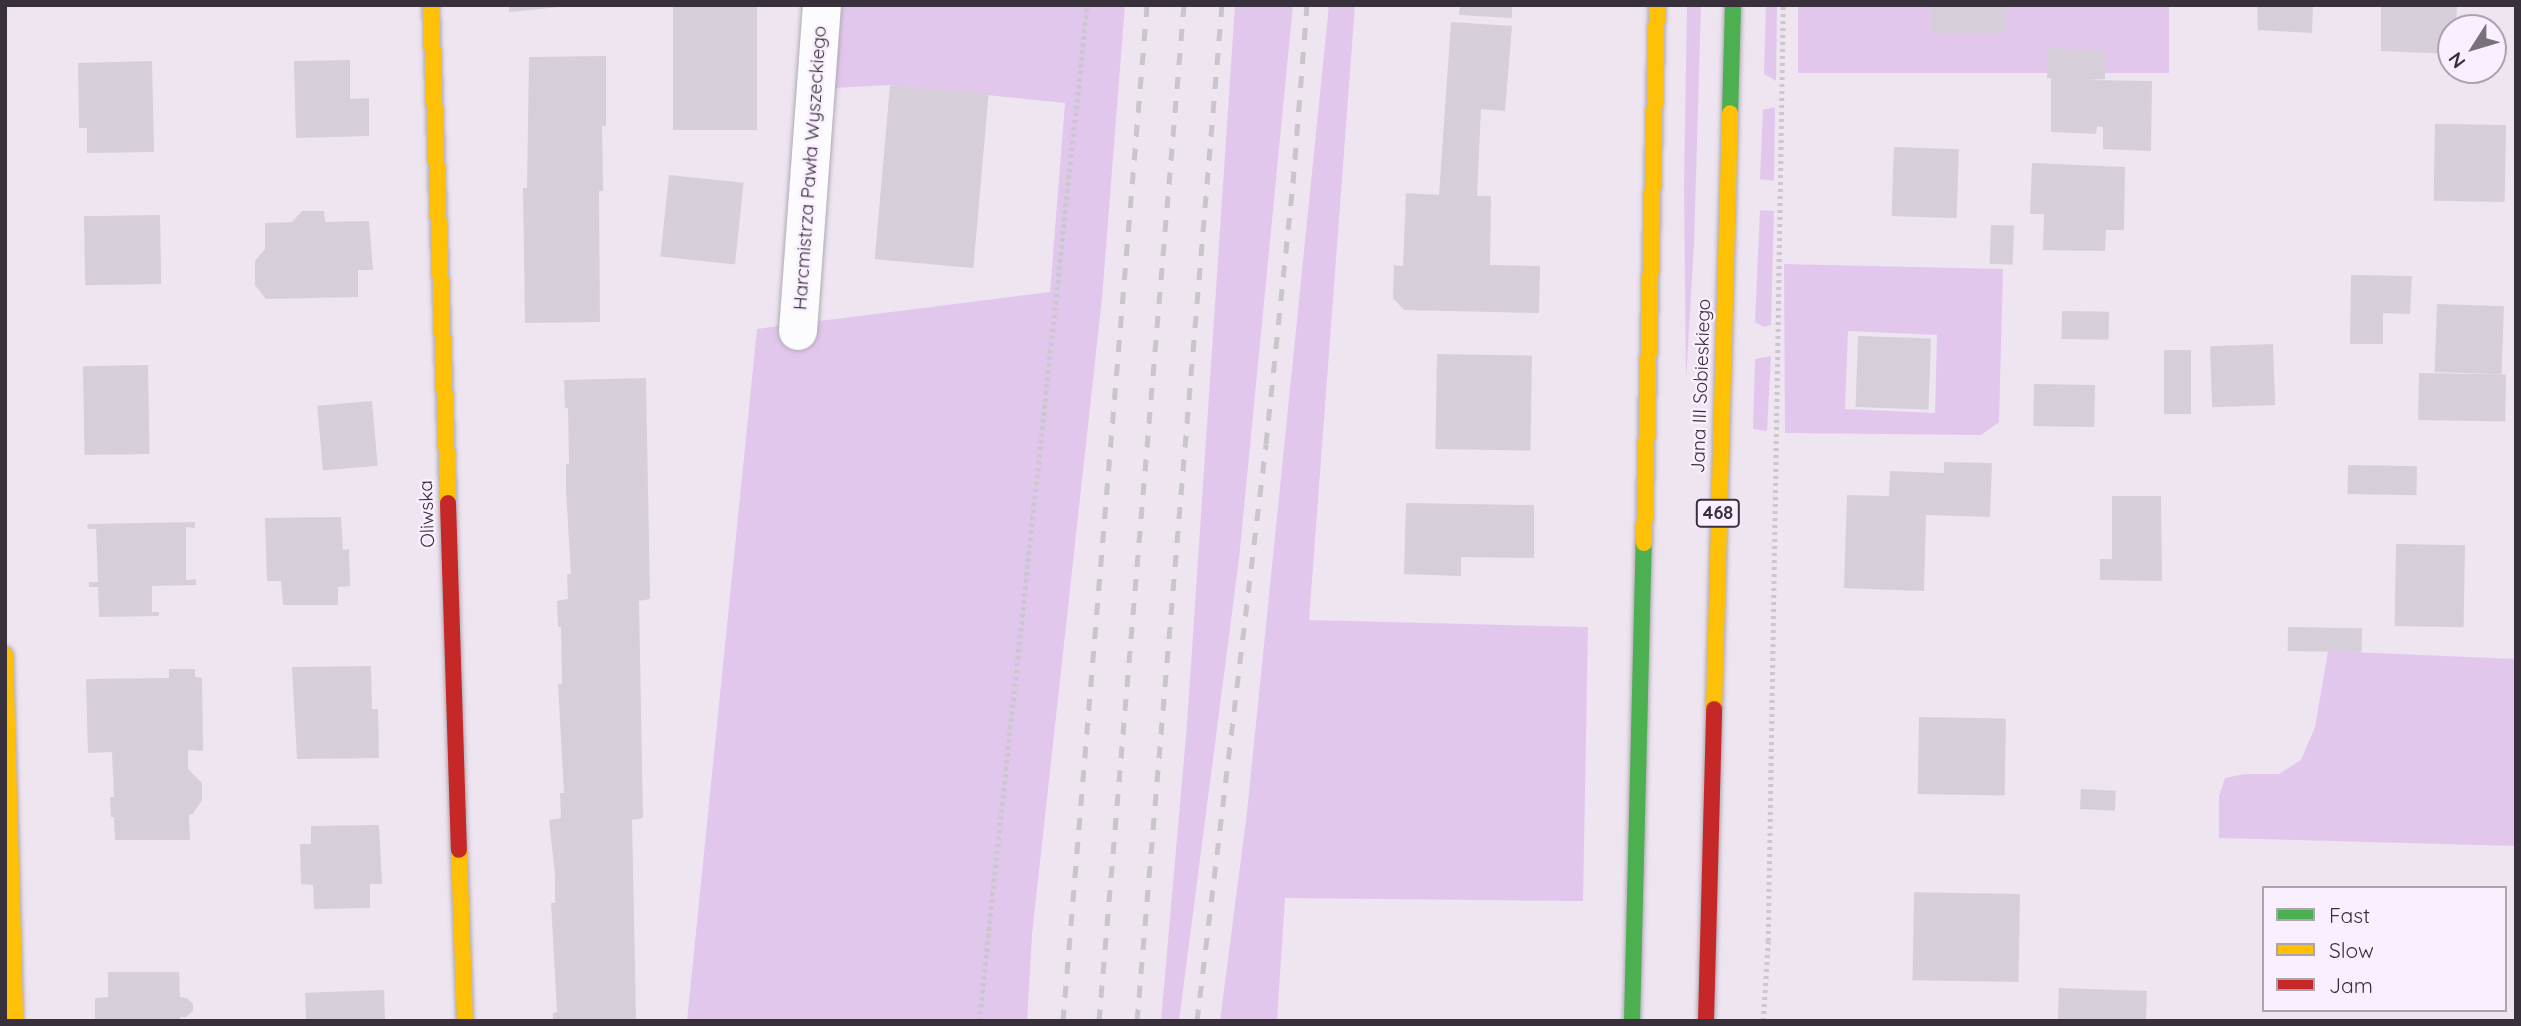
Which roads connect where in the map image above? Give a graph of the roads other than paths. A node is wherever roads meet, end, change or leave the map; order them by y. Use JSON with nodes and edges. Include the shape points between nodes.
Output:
{"nodes":[{"id":1,"x":432,"y":5,"type":"edge"},
{"id":2,"x":822,"y":5,"type":"edge"},
{"id":3,"x":1657,"y":5,"type":"edge"},
{"id":4,"x":1734,"y":5,"type":"edge"},
{"id":5,"x":797,"y":331,"type":"dead end"},
{"id":6,"x":5,"y":655,"type":"edge"},
{"id":7,"x":15,"y":1021,"type":"edge"},
{"id":8,"x":465,"y":1021,"type":"edge"},
{"id":9,"x":1632,"y":1021,"type":"edge"},
{"id":10,"x":1706,"y":1021,"type":"edge"}],
"edges":[{"from":1,"to":8,"type":"main road","name":"Oliwska"},
{"from":2,"to":5,"type":"street","name":"Harcmistrza Pawła Wyszeckiego"},
{"from":3,"to":9,"type":"main road"},
{"from":4,"to":10,"type":"main road","name":"Jana III Sobieskiego","number":"468"},
{"from":6,"to":7,"type":"main road"}]}
